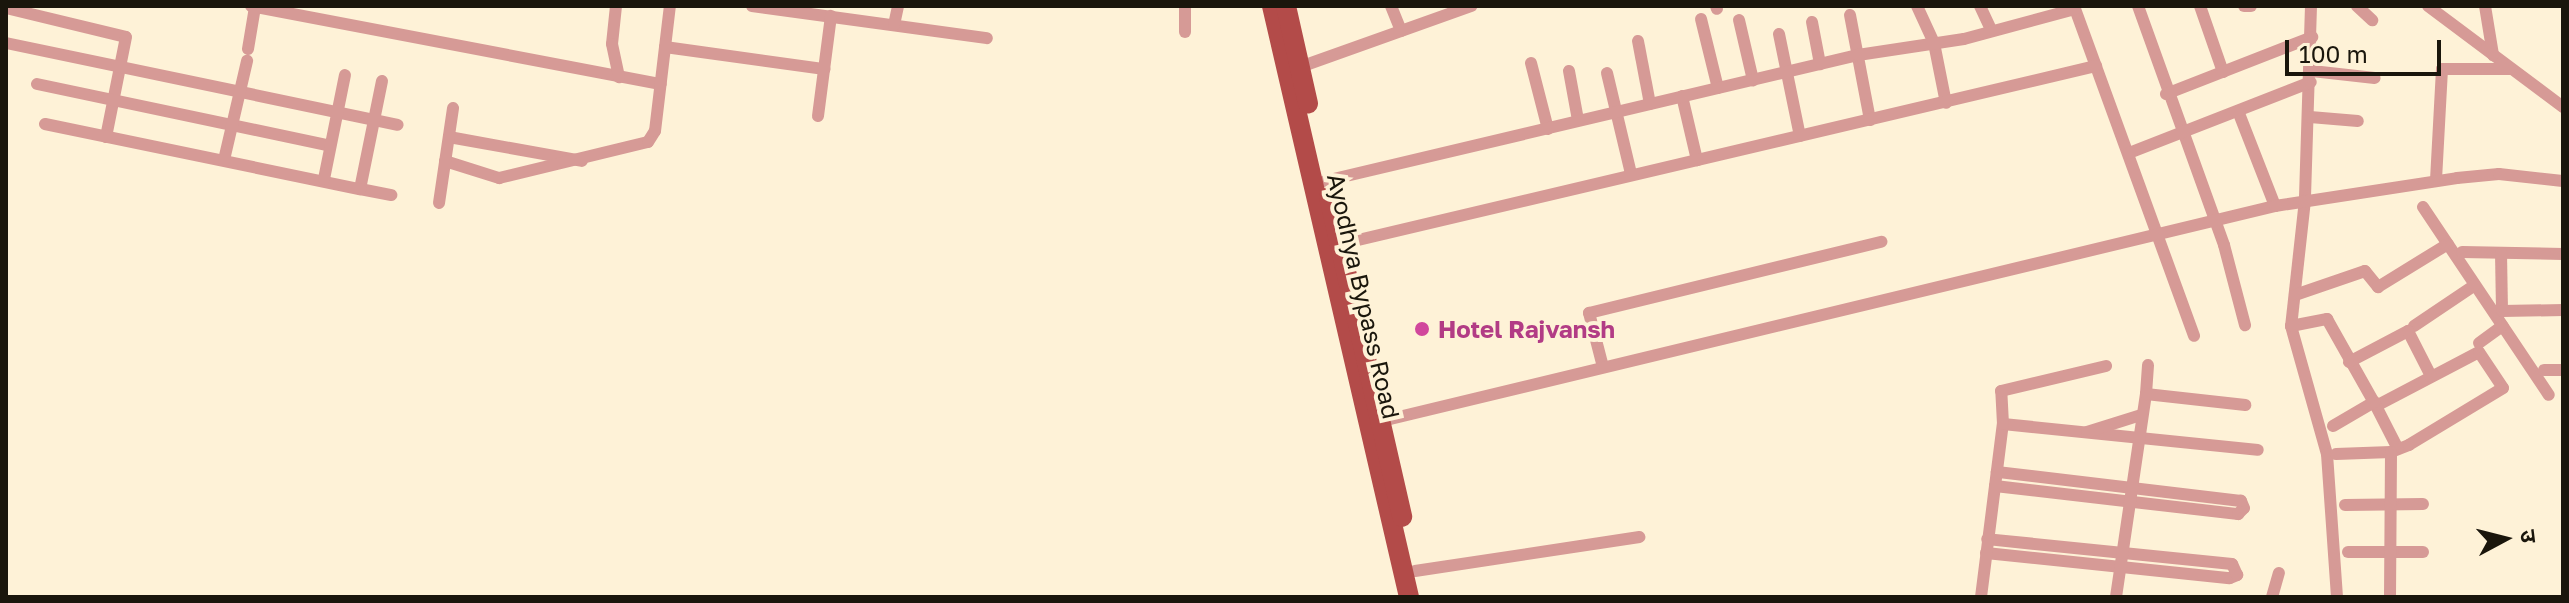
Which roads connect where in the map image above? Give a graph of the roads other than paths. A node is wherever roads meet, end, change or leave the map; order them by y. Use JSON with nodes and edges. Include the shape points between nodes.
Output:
{"nodes":[{"id":1,"x":253,"y":6,"type":"edge"},
{"id":2,"x":616,"y":6,"type":"edge"},
{"id":3,"x":670,"y":6,"type":"edge"},
{"id":4,"x":752,"y":6,"type":"edge"},
{"id":5,"x":898,"y":6,"type":"edge"},
{"id":6,"x":1185,"y":6,"type":"edge"},
{"id":7,"x":1272,"y":6,"type":"edge"},
{"id":8,"x":1286,"y":6,"type":"edge"},
{"id":9,"x":1391,"y":6,"type":"edge"},
{"id":10,"x":1471,"y":6,"type":"edge"},
{"id":11,"x":1917,"y":6,"type":"edge"},
{"id":12,"x":1980,"y":6,"type":"edge"},
{"id":13,"x":2138,"y":6,"type":"edge"},
{"id":14,"x":2200,"y":6,"type":"edge"},
{"id":15,"x":2244,"y":6,"type":"edge"},
{"id":16,"x":2251,"y":6,"type":"edge"},
{"id":17,"x":2311,"y":6,"type":"edge"},
{"id":18,"x":2357,"y":6,"type":"edge"},
{"id":19,"x":2428,"y":6,"type":"edge"},
{"id":20,"x":2485,"y":6,"type":"edge"},
{"id":21,"x":2074,"y":7,"type":"edge"},
{"id":22,"x":6,"y":8,"type":"edge"},
{"id":23,"x":1850,"y":15,"type":"dead end"},
{"id":24,"x":831,"y":16,"type":"junction"},
{"id":25,"x":1701,"y":19,"type":"dead end"},
{"id":26,"x":1739,"y":20,"type":"dead end"},
{"id":27,"x":2372,"y":20,"type":"dead end"},
{"id":28,"x":1812,"y":22,"type":"dead end"},
{"id":29,"x":894,"y":25,"type":"junction"},
{"id":30,"x":1991,"y":30,"type":"junction"},
{"id":31,"x":1401,"y":31,"type":"junction"},
{"id":32,"x":1185,"y":32,"type":"dead end"},
{"id":33,"x":1779,"y":34,"type":"dead end"},
{"id":34,"x":2312,"y":37,"type":"junction"},
{"id":35,"x":987,"y":38,"type":"dead end"},
{"id":36,"x":1638,"y":41,"type":"dead end"},
{"id":37,"x":6,"y":43,"type":"edge"},
{"id":38,"x":1934,"y":43,"type":"junction"},
{"id":39,"x":665,"y":47,"type":"junction"},
{"id":40,"x":1858,"y":55,"type":"junction"},
{"id":41,"x":2493,"y":55,"type":"junction"},
{"id":42,"x":1531,"y":63,"type":"dead end"},
{"id":43,"x":1820,"y":64,"type":"junction"},
{"id":44,"x":2096,"y":66,"type":"junction"},
{"id":45,"x":1300,"y":67,"type":"junction"},
{"id":46,"x":119,"y":68,"type":"junction"},
{"id":47,"x":824,"y":69,"type":"junction"},
{"id":48,"x":2510,"y":69,"type":"junction"},
{"id":49,"x":1569,"y":71,"type":"dead end"},
{"id":50,"x":1788,"y":72,"type":"junction"},
{"id":51,"x":2223,"y":72,"type":"junction"},
{"id":52,"x":1607,"y":73,"type":"dead end"},
{"id":53,"x":345,"y":75,"type":"dead end"},
{"id":54,"x":2312,"y":76,"type":"junction"},
{"id":55,"x":619,"y":77,"type":"junction"},
{"id":56,"x":2375,"y":78,"type":"dead end"},
{"id":57,"x":1753,"y":80,"type":"junction"},
{"id":58,"x":382,"y":81,"type":"dead end"},
{"id":59,"x":37,"y":84,"type":"dead end"},
{"id":60,"x":661,"y":84,"type":"junction"},
{"id":61,"x":1718,"y":88,"type":"junction"},
{"id":62,"x":240,"y":91,"type":"junction"},
{"id":63,"x":2166,"y":94,"type":"junction"},
{"id":64,"x":1682,"y":96,"type":"junction"},
{"id":65,"x":1946,"y":103,"type":"junction"},
{"id":66,"x":112,"y":104,"type":"junction"},
{"id":67,"x":1650,"y":104,"type":"junction"},
{"id":68,"x":2563,"y":107,"type":"edge"},
{"id":69,"x":453,"y":108,"type":"dead end"},
{"id":70,"x":2238,"y":111,"type":"junction"},
{"id":71,"x":337,"y":112,"type":"junction"},
{"id":72,"x":1617,"y":112,"type":"junction"},
{"id":73,"x":818,"y":116,"type":"dead end"},
{"id":74,"x":2310,"y":117,"type":"junction"},
{"id":75,"x":373,"y":119,"type":"junction"},
{"id":76,"x":1578,"y":120,"type":"junction"},
{"id":77,"x":1870,"y":120,"type":"junction"},
{"id":78,"x":2358,"y":121,"type":"dead end"},
{"id":79,"x":45,"y":124,"type":"dead end"},
{"id":80,"x":231,"y":125,"type":"junction"},
{"id":81,"x":397,"y":125,"type":"dead end"},
{"id":82,"x":1548,"y":129,"type":"junction"},
{"id":83,"x":2182,"y":134,"type":"junction"},
{"id":84,"x":1800,"y":136,"type":"junction"},
{"id":85,"x":106,"y":137,"type":"junction"},
{"id":86,"x":449,"y":137,"type":"junction"},
{"id":87,"x":330,"y":146,"type":"junction"},
{"id":88,"x":2129,"y":153,"type":"junction"},
{"id":89,"x":224,"y":160,"type":"junction"},
{"id":90,"x":1697,"y":160,"type":"junction"},
{"id":91,"x":445,"y":161,"type":"junction"},
{"id":92,"x":582,"y":161,"type":"junction"},
{"id":93,"x":1631,"y":174,"type":"junction"},
{"id":94,"x":324,"y":179,"type":"junction"},
{"id":95,"x":2436,"y":180,"type":"junction"},
{"id":96,"x":1325,"y":181,"type":"junction"},
{"id":97,"x":2560,"y":181,"type":"edge"},
{"id":98,"x":360,"y":189,"type":"junction"},
{"id":99,"x":2563,"y":194,"type":"edge"},
{"id":100,"x":391,"y":195,"type":"dead end"},
{"id":101,"x":2305,"y":200,"type":"junction"},
{"id":102,"x":439,"y":203,"type":"dead end"},
{"id":103,"x":2275,"y":206,"type":"junction"},
{"id":104,"x":2423,"y":207,"type":"dead end"},
{"id":105,"x":2216,"y":222,"type":"junction"},
{"id":106,"x":2159,"y":236,"type":"junction"},
{"id":107,"x":1881,"y":242,"type":"dead end"},
{"id":108,"x":2448,"y":244,"type":"junction"},
{"id":109,"x":1333,"y":245,"type":"junction"},
{"id":110,"x":2462,"y":252,"type":"dead end"},
{"id":111,"x":2501,"y":253,"type":"junction"},
{"id":112,"x":2563,"y":254,"type":"edge"},
{"id":113,"x":2475,"y":285,"type":"junction"},
{"id":114,"x":2295,"y":295,"type":"junction"},
{"id":115,"x":2563,"y":310,"type":"edge"},
{"id":116,"x":2245,"y":325,"type":"dead end"},
{"id":117,"x":2291,"y":326,"type":"junction"},
{"id":118,"x":2414,"y":326,"type":"dead end"},
{"id":119,"x":2502,"y":326,"type":"junction"},
{"id":120,"x":2194,"y":336,"type":"dead end"},
{"id":121,"x":2479,"y":343,"type":"dead end"},
{"id":122,"x":2349,"y":362,"type":"junction"},
{"id":123,"x":2148,"y":365,"type":"dead end"},
{"id":124,"x":2106,"y":366,"type":"dead end"},
{"id":125,"x":1603,"y":367,"type":"junction"},
{"id":126,"x":2544,"y":370,"type":"dead end"},
{"id":127,"x":2563,"y":370,"type":"edge"},
{"id":128,"x":2431,"y":376,"type":"junction"},
{"id":129,"x":2146,"y":394,"type":"junction"},
{"id":130,"x":2549,"y":395,"type":"dead end"},
{"id":131,"x":2375,"y":404,"type":"junction"},
{"id":132,"x":2245,"y":405,"type":"dead end"},
{"id":133,"x":2141,"y":415,"type":"junction"},
{"id":134,"x":1382,"y":421,"type":"junction"},
{"id":135,"x":2003,"y":424,"type":"junction"},
{"id":136,"x":2333,"y":426,"type":"dead end"},
{"id":137,"x":2085,"y":433,"type":"junction"},
{"id":138,"x":2137,"y":439,"type":"junction"},
{"id":139,"x":2258,"y":450,"type":"dead end"},
{"id":140,"x":2395,"y":451,"type":"junction"},
{"id":141,"x":2336,"y":454,"type":"dead end"},
{"id":142,"x":1997,"y":472,"type":"junction"},
{"id":143,"x":1995,"y":486,"type":"junction"},
{"id":144,"x":2129,"y":494,"type":"junction"},
{"id":145,"x":2423,"y":504,"type":"dead end"},
{"id":146,"x":2345,"y":505,"type":"dead end"},
{"id":147,"x":2391,"y":505,"type":"junction"},
{"id":148,"x":1639,"y":537,"type":"dead end"},
{"id":149,"x":1987,"y":539,"type":"junction"},
{"id":150,"x":2122,"y":552,"type":"junction"},
{"id":151,"x":2348,"y":552,"type":"dead end"},
{"id":152,"x":2390,"y":552,"type":"junction"},
{"id":153,"x":2423,"y":552,"type":"dead end"},
{"id":154,"x":1986,"y":553,"type":"junction"},
{"id":155,"x":2120,"y":567,"type":"junction"},
{"id":156,"x":1415,"y":571,"type":"junction"},
{"id":157,"x":2279,"y":573,"type":"dead end"},
{"id":158,"x":1409,"y":597,"type":"edge"},
{"id":159,"x":1421,"y":597,"type":"edge"},
{"id":160,"x":1981,"y":597,"type":"edge"},
{"id":161,"x":2116,"y":597,"type":"edge"},
{"id":162,"x":2272,"y":597,"type":"edge"},
{"id":163,"x":2337,"y":597,"type":"edge"},
{"id":164,"x":2390,"y":597,"type":"edge"}],
"edges":[{"from":1,"to":55,"type":"street"},
{"from":1,"to":62,"type":"street"},
{"from":2,"to":55,"type":"street","via":[[612,44]]},
{"from":3,"to":39,"type":"street"},
{"from":4,"to":24,"type":"street"},
{"from":5,"to":29,"type":"street"},
{"from":6,"to":32,"type":"street"},
{"from":7,"to":109,"type":"main road","name":"Ayodhya Bypass Road"},
{"from":8,"to":45,"type":"main road","name":"Ayodhya Bypass Road"},
{"from":9,"to":31,"type":"street"},
{"from":10,"to":31,"type":"street"},
{"from":11,"to":38,"type":"street"},
{"from":12,"to":30,"type":"street"},
{"from":13,"to":63,"type":"street"},
{"from":14,"to":51,"type":"street"},
{"from":15,"to":16,"type":"street"},
{"from":17,"to":34,"type":"street"},
{"from":18,"to":27,"type":"street"},
{"from":19,"to":41,"type":"street"},
{"from":20,"to":41,"type":"street"},
{"from":21,"to":30,"type":"street"},
{"from":21,"to":44,"type":"street"},
{"from":22,"to":46,"type":"street","via":[[119,31],[126,37]]},
{"from":23,"to":40,"type":"street"},
{"from":24,"to":29,"type":"street"},
{"from":24,"to":47,"type":"street"},
{"from":25,"to":61,"type":"street"},
{"from":26,"to":57,"type":"street"},
{"from":28,"to":43,"type":"street"},
{"from":29,"to":35,"type":"street"},
{"from":30,"to":38,"type":"street"},
{"from":31,"to":45,"type":"street"},
{"from":33,"to":50,"type":"street"},
{"from":34,"to":51,"type":"street"},
{"from":34,"to":54,"type":"street"},
{"from":36,"to":67,"type":"street"},
{"from":37,"to":46,"type":"street"},
{"from":38,"to":40,"type":"street"},
{"from":38,"to":65,"type":"street"},
{"from":39,"to":47,"type":"street"},
{"from":39,"to":60,"type":"street"},
{"from":40,"to":43,"type":"street"},
{"from":40,"to":77,"type":"street"},
{"from":41,"to":48,"type":"street"},
{"from":42,"to":82,"type":"street"},
{"from":43,"to":50,"type":"street"},
{"from":44,"to":65,"type":"street"},
{"from":44,"to":88,"type":"street"},
{"from":45,"to":96,"type":"main road","name":"Ayodhya Bypass Road"},
{"from":46,"to":62,"type":"street"},
{"from":46,"to":66,"type":"street"},
{"from":47,"to":73,"type":"street"},
{"from":48,"to":68,"type":"street"},
{"from":48,"to":95,"type":"street","via":[[2442,69]]},
{"from":49,"to":76,"type":"street"},
{"from":50,"to":57,"type":"street"},
{"from":50,"to":84,"type":"street"},
{"from":51,"to":63,"type":"street"},
{"from":52,"to":72,"type":"street"},
{"from":53,"to":71,"type":"street"},
{"from":54,"to":56,"type":"street"},
{"from":54,"to":70,"type":"street"},
{"from":54,"to":74,"type":"street"},
{"from":55,"to":60,"type":"street"},
{"from":57,"to":61,"type":"street"},
{"from":58,"to":75,"type":"street"},
{"from":59,"to":66,"type":"street"},
{"from":60,"to":92,"type":"street","via":[[655,131],[648,142]]},
{"from":61,"to":64,"type":"street"},
{"from":62,"to":71,"type":"street"},
{"from":62,"to":80,"type":"street"},
{"from":63,"to":83,"type":"street"},
{"from":64,"to":67,"type":"street"},
{"from":64,"to":90,"type":"street"},
{"from":65,"to":77,"type":"street"},
{"from":66,"to":80,"type":"street"},
{"from":66,"to":85,"type":"street"},
{"from":67,"to":72,"type":"street"},
{"from":69,"to":86,"type":"street"},
{"from":70,"to":83,"type":"street"},
{"from":70,"to":103,"type":"street"},
{"from":71,"to":75,"type":"street"},
{"from":71,"to":87,"type":"street"},
{"from":72,"to":76,"type":"street"},
{"from":72,"to":93,"type":"street"},
{"from":74,"to":78,"type":"street"},
{"from":74,"to":101,"type":"street"},
{"from":75,"to":81,"type":"street"},
{"from":75,"to":98,"type":"street"},
{"from":76,"to":82,"type":"street"},
{"from":77,"to":84,"type":"street"},
{"from":79,"to":85,"type":"street"},
{"from":80,"to":87,"type":"street"},
{"from":80,"to":89,"type":"street"},
{"from":82,"to":96,"type":"street"},
{"from":83,"to":88,"type":"street"},
{"from":83,"to":105,"type":"street"},
{"from":84,"to":90,"type":"street"},
{"from":85,"to":89,"type":"street"},
{"from":86,"to":91,"type":"street"},
{"from":86,"to":92,"type":"street"},
{"from":87,"to":94,"type":"street"},
{"from":88,"to":106,"type":"street"},
{"from":89,"to":94,"type":"street"},
{"from":90,"to":93,"type":"street"},
{"from":91,"to":92,"type":"street","via":[[499,178]]},
{"from":91,"to":102,"type":"street"},
{"from":93,"to":109,"type":"street"},
{"from":94,"to":98,"type":"street"},
{"from":95,"to":97,"type":"street","via":[[2499,174]]},
{"from":95,"to":101,"type":"street"},
{"from":96,"to":109,"type":"main road","name":"Ayodhya Bypass Road"},
{"from":97,"to":99,"type":"street"},
{"from":98,"to":100,"type":"street"},
{"from":101,"to":103,"type":"street"},
{"from":101,"to":114,"type":"street"},
{"from":103,"to":105,"type":"street"},
{"from":104,"to":108,"type":"street"},
{"from":105,"to":106,"type":"street"},
{"from":105,"to":116,"type":"street"},
{"from":106,"to":120,"type":"street"},
{"from":106,"to":125,"type":"street"},
{"from":107,"to":125,"type":"street","via":[[1589,313]]},
{"from":108,"to":113,"type":"street"},
{"from":108,"to":114,"type":"street","via":[[2378,287],[2365,271]]},
{"from":109,"to":134,"type":"main road","name":"Ayodhya Bypass Road"},
{"from":109,"to":158,"type":"main road","name":"Ayodhya Bypass Road"},
{"from":110,"to":111,"type":"street"},
{"from":111,"to":112,"type":"street"},
{"from":111,"to":115,"type":"street","via":[[2502,311]]},
{"from":113,"to":118,"type":"street"},
{"from":113,"to":119,"type":"street"},
{"from":114,"to":117,"type":"street"},
{"from":117,"to":122,"type":"street","via":[[2327,319]]},
{"from":117,"to":163,"type":"street","via":[[2327,454]]},
{"from":119,"to":121,"type":"street"},
{"from":119,"to":130,"type":"street"},
{"from":122,"to":128,"type":"street","via":[[2408,331]]},
{"from":122,"to":131,"type":"street"},
{"from":123,"to":129,"type":"street"},
{"from":124,"to":135,"type":"street","via":[[2006,388],[2000,393]]},
{"from":125,"to":134,"type":"street"},
{"from":126,"to":127,"type":"street"},
{"from":128,"to":131,"type":"street"},
{"from":128,"to":140,"type":"street","via":[[2479,352],[2503,391]]},
{"from":129,"to":132,"type":"street"},
{"from":129,"to":133,"type":"street"},
{"from":131,"to":136,"type":"street"},
{"from":131,"to":140,"type":"street"},
{"from":133,"to":137,"type":"street"},
{"from":133,"to":138,"type":"street"},
{"from":134,"to":156,"type":"main road","name":"Ayodhya Bypass Road"},
{"from":135,"to":137,"type":"street"},
{"from":135,"to":142,"type":"street"},
{"from":137,"to":138,"type":"street"},
{"from":138,"to":139,"type":"street"},
{"from":138,"to":144,"type":"street"},
{"from":140,"to":141,"type":"street"},
{"from":140,"to":147,"type":"street"},
{"from":142,"to":143,"type":"street"},
{"from":142,"to":144,"type":"street"},
{"from":143,"to":144,"type":"street"},
{"from":143,"to":149,"type":"street"},
{"from":144,"to":144,"type":"street","via":[[2241,501],[2244,508],[2238,514]]},
{"from":144,"to":150,"type":"street"},
{"from":145,"to":147,"type":"street"},
{"from":146,"to":147,"type":"street"},
{"from":147,"to":152,"type":"street"},
{"from":148,"to":156,"type":"street"},
{"from":149,"to":150,"type":"street"},
{"from":149,"to":154,"type":"street"},
{"from":150,"to":155,"type":"street"},
{"from":150,"to":155,"type":"street","via":[[2232,564],[2237,575]]},
{"from":151,"to":152,"type":"street"},
{"from":152,"to":153,"type":"street"},
{"from":152,"to":164,"type":"street"},
{"from":154,"to":155,"type":"street"},
{"from":154,"to":160,"type":"street"},
{"from":155,"to":161,"type":"street"},
{"from":156,"to":159,"type":"main road","name":"Ayodhya Bypass Road"},
{"from":157,"to":162,"type":"street"}]}
